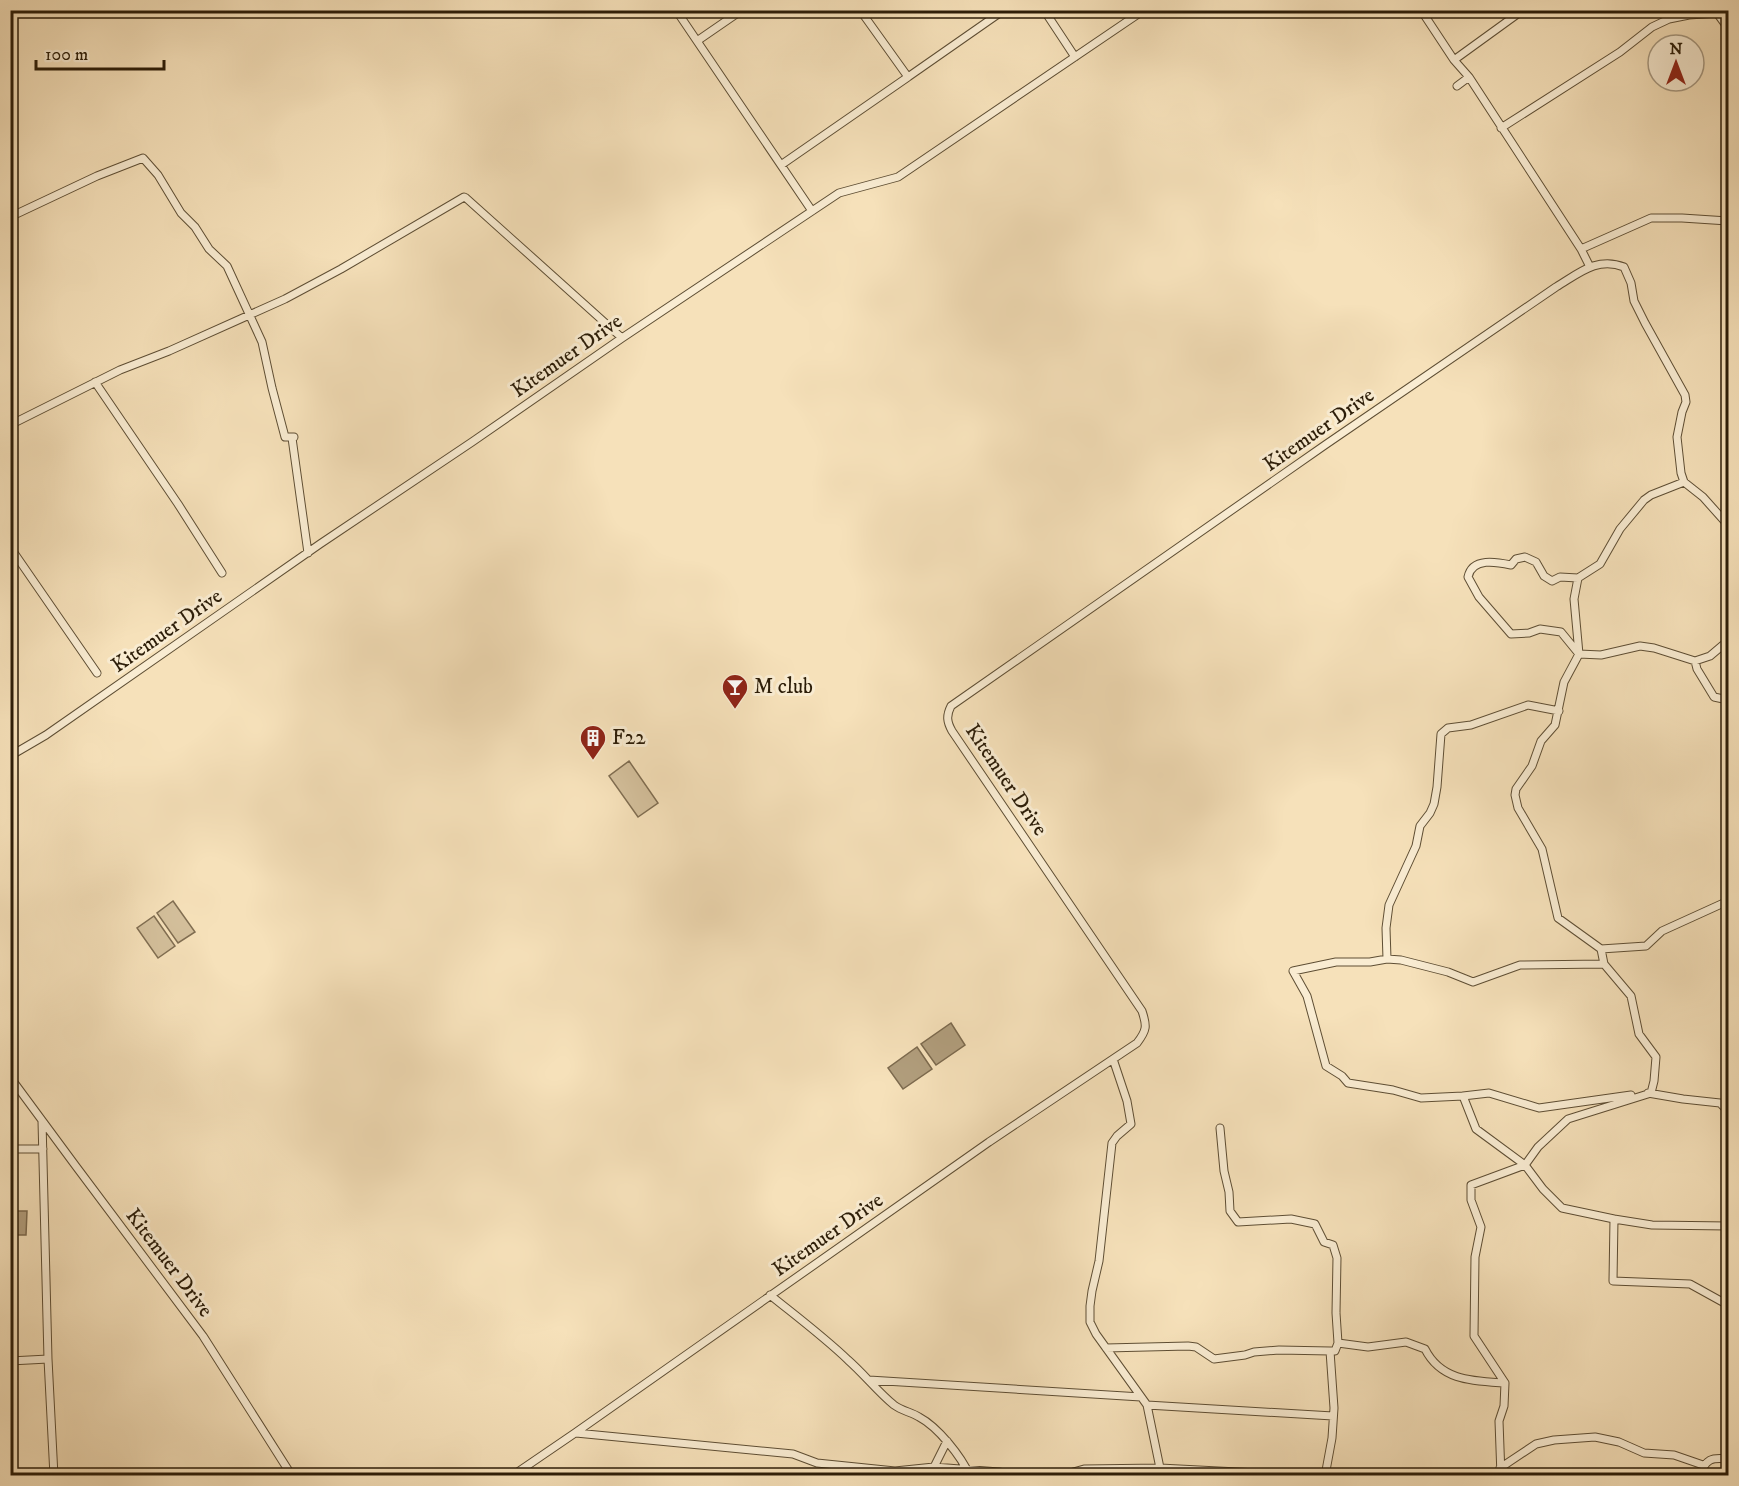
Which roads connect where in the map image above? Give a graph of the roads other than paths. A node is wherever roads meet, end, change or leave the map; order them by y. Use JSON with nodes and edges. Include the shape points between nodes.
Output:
{"nodes":[{"id":1,"x":22,"y":10,"type":"edge"},
{"id":2,"x":676,"y":10,"type":"edge"},
{"id":3,"x":742,"y":10,"type":"edge"},
{"id":4,"x":860,"y":10,"type":"edge"},
{"id":5,"x":1004,"y":10,"type":"edge"},
{"id":6,"x":1044,"y":10,"type":"edge"},
{"id":7,"x":1144,"y":10,"type":"edge"},
{"id":8,"x":1421,"y":10,"type":"edge"},
{"id":9,"x":1523,"y":10,"type":"edge"},
{"id":10,"x":10,"y":16,"type":"edge"},
{"id":11,"x":1728,"y":24,"type":"edge"},
{"id":12,"x":697,"y":41,"type":"junction"},
{"id":13,"x":1075,"y":57,"type":"junction"},
{"id":14,"x":1454,"y":60,"type":"junction"},
{"id":15,"x":908,"y":77,"type":"junction"},
{"id":16,"x":1469,"y":77,"type":"junction"},
{"id":17,"x":1457,"y":86,"type":"dead end"},
{"id":18,"x":1501,"y":128,"type":"junction"},
{"id":19,"x":781,"y":165,"type":"junction"},
{"id":20,"x":812,"y":212,"type":"junction"},
{"id":21,"x":10,"y":217,"type":"edge"},
{"id":22,"x":1728,"y":221,"type":"edge"},
{"id":23,"x":1581,"y":249,"type":"junction"},
{"id":24,"x":1590,"y":267,"type":"junction"},
{"id":25,"x":250,"y":314,"type":"junction"},
{"id":26,"x":622,"y":338,"type":"junction"},
{"id":27,"x":95,"y":382,"type":"junction"},
{"id":28,"x":10,"y":425,"type":"edge"},
{"id":29,"x":1684,"y":482,"type":"junction"},
{"id":30,"x":1728,"y":525,"type":"edge"},
{"id":31,"x":10,"y":547,"type":"edge"},
{"id":32,"x":308,"y":553,"type":"junction"},
{"id":33,"x":222,"y":573,"type":"dead end"},
{"id":34,"x":1578,"y":578,"type":"junction"},
{"id":35,"x":1728,"y":642,"type":"edge"},
{"id":36,"x":1579,"y":654,"type":"junction"},
{"id":37,"x":1695,"y":661,"type":"junction"},
{"id":38,"x":97,"y":673,"type":"dead end"},
{"id":39,"x":1728,"y":700,"type":"edge"},
{"id":40,"x":1559,"y":711,"type":"junction"},
{"id":41,"x":10,"y":757,"type":"edge"},
{"id":42,"x":1728,"y":901,"type":"edge"},
{"id":43,"x":1601,"y":949,"type":"junction"},
{"id":44,"x":1387,"y":959,"type":"junction"},
{"id":45,"x":1604,"y":964,"type":"junction"},
{"id":46,"x":1113,"y":1059,"type":"junction"},
{"id":47,"x":10,"y":1077,"type":"edge"},
{"id":48,"x":1651,"y":1093,"type":"junction"},
{"id":49,"x":1463,"y":1096,"type":"junction"},
{"id":50,"x":1728,"y":1111,"type":"edge"},
{"id":51,"x":41,"y":1120,"type":"junction"},
{"id":52,"x":1220,"y":1128,"type":"dead end"},
{"id":53,"x":10,"y":1149,"type":"edge"},
{"id":54,"x":43,"y":1149,"type":"junction"},
{"id":55,"x":1525,"y":1165,"type":"junction"},
{"id":56,"x":1614,"y":1219,"type":"junction"},
{"id":57,"x":1728,"y":1226,"type":"edge"},
{"id":58,"x":770,"y":1295,"type":"junction"},
{"id":59,"x":1728,"y":1305,"type":"edge"},
{"id":60,"x":1338,"y":1343,"type":"junction"},
{"id":61,"x":1107,"y":1348,"type":"junction"},
{"id":62,"x":1330,"y":1351,"type":"junction"},
{"id":63,"x":48,"y":1359,"type":"junction"},
{"id":64,"x":10,"y":1361,"type":"edge"},
{"id":65,"x":869,"y":1380,"type":"junction"},
{"id":66,"x":1505,"y":1383,"type":"junction"},
{"id":67,"x":1141,"y":1396,"type":"junction"},
{"id":68,"x":1147,"y":1405,"type":"junction"},
{"id":69,"x":1333,"y":1416,"type":"junction"},
{"id":70,"x":576,"y":1433,"type":"junction"},
{"id":71,"x":947,"y":1441,"type":"junction"},
{"id":72,"x":1728,"y":1459,"type":"edge"},
{"id":73,"x":1703,"y":1465,"type":"junction"},
{"id":74,"x":934,"y":1467,"type":"junction"},
{"id":75,"x":968,"y":1472,"type":"edge"},
{"id":76,"x":1160,"y":1472,"type":"edge"},
{"id":77,"x":1500,"y":1472,"type":"edge"},
{"id":78,"x":54,"y":1476,"type":"edge"},
{"id":79,"x":292,"y":1476,"type":"edge"},
{"id":80,"x":512,"y":1476,"type":"edge"},
{"id":81,"x":1021,"y":1476,"type":"edge"},
{"id":82,"x":1059,"y":1476,"type":"edge"},
{"id":83,"x":1319,"y":1476,"type":"edge"},
{"id":84,"x":1325,"y":1476,"type":"edge"},
{"id":85,"x":1699,"y":1476,"type":"edge"}],
"edges":[{"from":1,"to":10,"type":"street"},
{"from":2,"to":12,"type":"street"},
{"from":3,"to":12,"type":"street"},
{"from":4,"to":15,"type":"street"},
{"from":5,"to":15,"type":"street"},
{"from":6,"to":13,"type":"street"},
{"from":7,"to":13,"type":"street","name":"Kitemuer Drive"},
{"from":8,"to":14,"type":"street"},
{"from":9,"to":14,"type":"street"},
{"from":11,"to":18,"type":"street","via":[[1717,13],[1689,15],[1652,27]]},
{"from":12,"to":19,"type":"street"},
{"from":13,"to":20,"type":"street","name":"Kitemuer Drive","via":[[898,177],[839,194]]},
{"from":14,"to":16,"type":"street"},
{"from":15,"to":19,"type":"street"},
{"from":16,"to":17,"type":"street"},
{"from":16,"to":18,"type":"street"},
{"from":18,"to":23,"type":"street"},
{"from":19,"to":20,"type":"street"},
{"from":20,"to":26,"type":"street","name":"Kitemuer Drive"},
{"from":21,"to":25,"type":"street","via":[[143,158],[181,213],[227,266]]},
{"from":22,"to":23,"type":"street","via":[[1651,218]]},
{"from":23,"to":24,"type":"street"},
{"from":24,"to":29,"type":"street","via":[[1612,262],[1624,267],[1634,301],[1685,395],[1677,437]]},
{"from":24,"to":46,"type":"street","name":"Kitemuer Drive","via":[[1325,445],[951,706],[947,723],[952,731],[1142,1011],[1144,1033]]},
{"from":25,"to":26,"type":"street","via":[[341,269],[464,197]]},
{"from":25,"to":27,"type":"street"},
{"from":25,"to":32,"type":"street","via":[[262,342],[285,437],[293,438]]},
{"from":26,"to":32,"type":"street","name":"Kitemuer Drive"},
{"from":27,"to":28,"type":"street"},
{"from":27,"to":33,"type":"street"},
{"from":29,"to":30,"type":"street"},
{"from":29,"to":34,"type":"street","via":[[1644,500],[1620,529],[1600,564]]},
{"from":31,"to":38,"type":"street"},
{"from":32,"to":41,"type":"street","name":"Kitemuer Drive"},
{"from":34,"to":36,"type":"street","via":[[1574,599]]},
{"from":34,"to":36,"type":"street","via":[[1560,577],[1552,581],[1536,562],[1525,557],[1511,565],[1486,562],[1467,575],[1479,597],[1511,634],[1540,629],[1561,632]]},
{"from":35,"to":37,"type":"street","via":[[1710,656]]},
{"from":36,"to":37,"type":"street","via":[[1601,655],[1640,646]]},
{"from":36,"to":40,"type":"street","via":[[1564,682]]},
{"from":37,"to":39,"type":"street","via":[[1714,697]]},
{"from":40,"to":43,"type":"street","via":[[1515,795],[1518,808],[1542,849],[1558,918]]},
{"from":40,"to":44,"type":"street","via":[[1528,705],[1448,728],[1441,734],[1434,804],[1420,826],[1416,846],[1389,905]]},
{"from":42,"to":43,"type":"street","via":[[1662,931],[1646,946]]},
{"from":43,"to":45,"type":"street"},
{"from":44,"to":45,"type":"street","via":[[1448,972],[1473,982],[1520,965]]},
{"from":44,"to":49,"type":"street","via":[[1336,962],[1293,971],[1307,996],[1326,1066],[1348,1083],[1421,1098]]},
{"from":45,"to":48,"type":"street","via":[[1631,996],[1639,1034],[1656,1058]]},
{"from":46,"to":58,"type":"street","name":"Kitemuer Drive"},
{"from":46,"to":61,"type":"street","via":[[1131,1124],[1112,1143],[1092,1291],[1090,1322]]},
{"from":47,"to":51,"type":"street","name":"Kitemuer Drive"},
{"from":48,"to":49,"type":"street","via":[[1539,1108],[1489,1093]]},
{"from":48,"to":50,"type":"street","via":[[1720,1103]]},
{"from":48,"to":55,"type":"street","via":[[1568,1119]]},
{"from":49,"to":55,"type":"street","via":[[1476,1129]]},
{"from":51,"to":54,"type":"street"},
{"from":51,"to":79,"type":"street","name":"Kitemuer Drive","via":[[203,1336]]},
{"from":52,"to":60,"type":"street","via":[[1230,1211],[1238,1222],[1291,1219],[1315,1224],[1324,1242],[1333,1245],[1337,1258]]},
{"from":53,"to":54,"type":"street"},
{"from":54,"to":63,"type":"street"},
{"from":55,"to":56,"type":"street","via":[[1562,1208]]},
{"from":55,"to":66,"type":"street","via":[[1471,1185],[1471,1200],[1481,1227],[1475,1257],[1474,1336]]},
{"from":56,"to":57,"type":"street","via":[[1652,1225]]},
{"from":56,"to":59,"type":"street","via":[[1614,1281],[1690,1284]]},
{"from":58,"to":65,"type":"street"},
{"from":58,"to":70,"type":"street","name":"Kitemuer Drive"},
{"from":60,"to":62,"type":"street"},
{"from":60,"to":66,"type":"street","via":[[1368,1347],[1406,1342],[1425,1349],[1443,1371],[1471,1381]]},
{"from":61,"to":62,"type":"street","via":[[1188,1346],[1214,1359],[1278,1350]]},
{"from":61,"to":67,"type":"street"},
{"from":62,"to":69,"type":"street"},
{"from":63,"to":64,"type":"street"},
{"from":63,"to":78,"type":"street"},
{"from":65,"to":67,"type":"street"},
{"from":65,"to":71,"type":"street","via":[[893,1404],[919,1416]]},
{"from":66,"to":77,"type":"street","via":[[1499,1421]]},
{"from":67,"to":68,"type":"street"},
{"from":68,"to":69,"type":"street"},
{"from":68,"to":76,"type":"street"},
{"from":69,"to":84,"type":"street"},
{"from":70,"to":74,"type":"street","via":[[793,1454],[817,1463],[895,1470]]},
{"from":70,"to":80,"type":"street","name":"Kitemuer Drive"},
{"from":71,"to":74,"type":"street"},
{"from":71,"to":75,"type":"street"},
{"from":72,"to":73,"type":"street","via":[[1718,1458]]},
{"from":73,"to":77,"type":"street","via":[[1674,1455],[1644,1454],[1619,1442],[1595,1437],[1536,1444]]},
{"from":73,"to":85,"type":"street"},
{"from":74,"to":75,"type":"street"},
{"from":75,"to":81,"type":"street"},
{"from":76,"to":82,"type":"street","via":[[1084,1469]]},
{"from":76,"to":83,"type":"street"}]}
